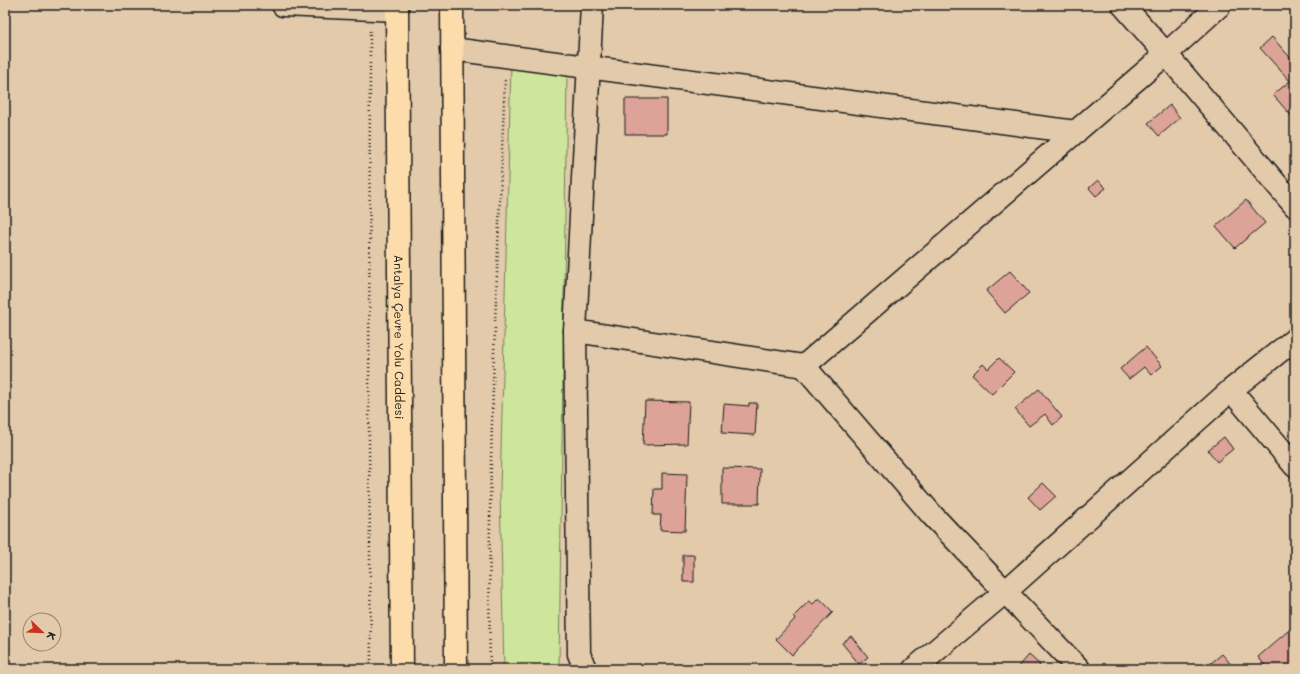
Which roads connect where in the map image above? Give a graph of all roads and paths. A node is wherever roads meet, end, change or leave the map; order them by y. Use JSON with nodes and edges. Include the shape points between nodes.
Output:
{"nodes":[{"id":1,"x":283,"y":5,"type":"edge"},
{"id":2,"x":452,"y":5,"type":"edge"},
{"id":3,"x":592,"y":5,"type":"edge"},
{"id":4,"x":1124,"y":5,"type":"edge"},
{"id":5,"x":1220,"y":5,"type":"edge"},
{"id":6,"x":397,"y":7,"type":"edge"},
{"id":7,"x":370,"y":8,"type":"junction"},
{"id":8,"x":452,"y":49,"type":"junction"},
{"id":9,"x":1166,"y":54,"type":"junction"},
{"id":10,"x":505,"y":56,"type":"junction"},
{"id":11,"x":589,"y":66,"type":"junction"},
{"id":12,"x":1076,"y":132,"type":"junction"},
{"id":13,"x":1295,"y":206,"type":"edge"},
{"id":14,"x":575,"y":331,"type":"junction"},
{"id":15,"x":1295,"y":339,"type":"edge"},
{"id":16,"x":804,"y":366,"type":"junction"},
{"id":17,"x":1231,"y":390,"type":"junction"},
{"id":18,"x":1295,"y":466,"type":"edge"},
{"id":19,"x":1005,"y":592,"type":"junction"},
{"id":20,"x":371,"y":669,"type":"edge"},
{"id":21,"x":402,"y":669,"type":"edge"},
{"id":22,"x":456,"y":669,"type":"edge"},
{"id":23,"x":490,"y":669,"type":"edge"},
{"id":24,"x":585,"y":669,"type":"edge"},
{"id":25,"x":914,"y":669,"type":"edge"},
{"id":26,"x":1079,"y":669,"type":"edge"}],
"edges":[{"from":1,"to":7,"type":"street"},
{"from":2,"to":8,"type":"highway"},
{"from":3,"to":11,"type":"street"},
{"from":4,"to":9,"type":"street"},
{"from":5,"to":9,"type":"street"},
{"from":6,"to":7,"type":"street"},
{"from":6,"to":21,"type":"highway","name":"Antalya Çevre Yolu Caddesi"},
{"from":7,"to":20,"type":"path"},
{"from":8,"to":10,"type":"street"},
{"from":8,"to":22,"type":"highway"},
{"from":9,"to":12,"type":"street"},
{"from":9,"to":13,"type":"street"},
{"from":10,"to":11,"type":"street"},
{"from":10,"to":23,"type":"path","via":[[493,389]]},
{"from":11,"to":12,"type":"street"},
{"from":11,"to":14,"type":"street"},
{"from":12,"to":16,"type":"street"},
{"from":14,"to":16,"type":"street"},
{"from":14,"to":24,"type":"street","via":[[579,654]]},
{"from":15,"to":17,"type":"street"},
{"from":16,"to":19,"type":"street","via":[[932,515]]},
{"from":17,"to":18,"type":"street"},
{"from":17,"to":19,"type":"street"},
{"from":19,"to":25,"type":"street"},
{"from":19,"to":26,"type":"street"}]}
